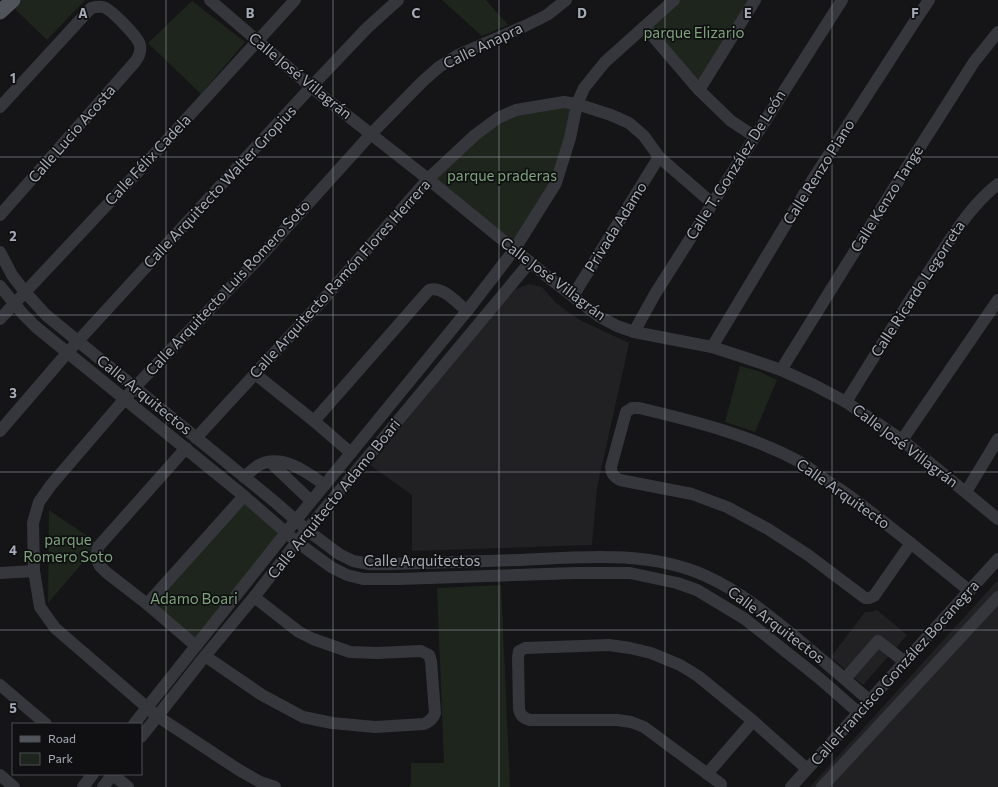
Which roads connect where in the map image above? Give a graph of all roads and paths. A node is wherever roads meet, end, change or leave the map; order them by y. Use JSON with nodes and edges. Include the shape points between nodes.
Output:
{"nodes":[{"id":1,"x":13,"y":0,"type":"edge"},
{"id":2,"x":210,"y":0,"type":"edge"},
{"id":3,"x":295,"y":0,"type":"edge"},
{"id":4,"x":398,"y":0,"type":"edge"},
{"id":5,"x":566,"y":0,"type":"edge"},
{"id":6,"x":674,"y":0,"type":"edge"},
{"id":7,"x":755,"y":0,"type":"edge"},
{"id":8,"x":842,"y":0,"type":"edge"},
{"id":9,"x":930,"y":0,"type":"edge"},
{"id":10,"x":0,"y":12,"type":"edge"},
{"id":11,"x":645,"y":27,"type":"junction"},
{"id":12,"x":998,"y":32,"type":"edge"},
{"id":13,"x":257,"y":42,"type":"junction"},
{"id":14,"x":311,"y":87,"type":"junction"},
{"id":15,"x":699,"y":90,"type":"junction"},
{"id":16,"x":2,"y":101,"type":"edge"},
{"id":17,"x":577,"y":104,"type":"junction"},
{"id":18,"x":371,"y":134,"type":"junction"},
{"id":19,"x":754,"y":136,"type":"junction"},
{"id":20,"x":659,"y":157,"type":"junction"},
{"id":21,"x":428,"y":179,"type":"junction"},
{"id":22,"x":998,"y":184,"type":"edge"},
{"id":23,"x":712,"y":203,"type":"junction"},
{"id":24,"x":0,"y":215,"type":"edge"},
{"id":25,"x":514,"y":250,"type":"junction"},
{"id":26,"x":0,"y":252,"type":"edge"},
{"id":27,"x":530,"y":262,"type":"junction"},
{"id":28,"x":0,"y":286,"type":"edge"},
{"id":29,"x":25,"y":292,"type":"junction"},
{"id":30,"x":573,"y":296,"type":"junction"},
{"id":31,"x":998,"y":300,"type":"edge"},
{"id":32,"x":14,"y":304,"type":"junction"},
{"id":33,"x":467,"y":311,"type":"junction"},
{"id":34,"x":0,"y":318,"type":"edge"},
{"id":35,"x":634,"y":332,"type":"junction"},
{"id":36,"x":78,"y":342,"type":"junction"},
{"id":37,"x":712,"y":347,"type":"junction"},
{"id":38,"x":68,"y":352,"type":"junction"},
{"id":39,"x":781,"y":370,"type":"junction"},
{"id":40,"x":255,"y":374,"type":"junction"},
{"id":41,"x":135,"y":387,"type":"junction"},
{"id":42,"x":124,"y":399,"type":"junction"},
{"id":43,"x":846,"y":402,"type":"junction"},
{"id":44,"x":314,"y":421,"type":"junction"},
{"id":45,"x":0,"y":431,"type":"edge"},
{"id":46,"x":196,"y":438,"type":"junction"},
{"id":47,"x":998,"y":439,"type":"edge"},
{"id":48,"x":902,"y":440,"type":"junction"},
{"id":49,"x":186,"y":448,"type":"junction"},
{"id":50,"x":351,"y":453,"type":"junction"},
{"id":51,"x":270,"y":462,"type":"junction"},
{"id":52,"x":244,"y":477,"type":"junction"},
{"id":53,"x":325,"y":485,"type":"junction"},
{"id":54,"x":966,"y":492,"type":"junction"},
{"id":55,"x":244,"y":496,"type":"junction"},
{"id":56,"x":311,"y":501,"type":"junction"},
{"id":57,"x":998,"y":519,"type":"edge"},
{"id":58,"x":296,"y":520,"type":"junction"},
{"id":59,"x":307,"y":530,"type":"junction"},
{"id":60,"x":286,"y":532,"type":"junction"},
{"id":61,"x":297,"y":542,"type":"junction"},
{"id":62,"x":911,"y":544,"type":"junction"},
{"id":63,"x":998,"y":559,"type":"edge"},
{"id":64,"x":464,"y":562,"type":"junction"},
{"id":65,"x":34,"y":571,"type":"junction"},
{"id":66,"x":0,"y":573,"type":"edge"},
{"id":67,"x":706,"y":576,"type":"junction"},
{"id":68,"x":464,"y":577,"type":"junction"},
{"id":69,"x":697,"y":590,"type":"junction"},
{"id":70,"x":970,"y":591,"type":"junction"},
{"id":71,"x":254,"y":597,"type":"junction"},
{"id":72,"x":998,"y":597,"type":"edge"},
{"id":73,"x":147,"y":604,"type":"junction"},
{"id":74,"x":196,"y":646,"type":"junction"},
{"id":75,"x":206,"y":656,"type":"junction"},
{"id":76,"x":905,"y":662,"type":"junction"},
{"id":77,"x":845,"y":679,"type":"junction"},
{"id":78,"x":0,"y":685,"type":"edge"},
{"id":79,"x":870,"y":701,"type":"junction"},
{"id":80,"x":147,"y":708,"type":"junction"},
{"id":81,"x":859,"y":712,"type":"junction"},
{"id":82,"x":157,"y":716,"type":"junction"},
{"id":83,"x":753,"y":721,"type":"junction"},
{"id":84,"x":45,"y":723,"type":"edge"},
{"id":85,"x":135,"y":723,"type":"edge"},
{"id":86,"x":142,"y":736,"type":"edge"},
{"id":87,"x":807,"y":769,"type":"junction"},
{"id":88,"x":707,"y":774,"type":"junction"},
{"id":89,"x":92,"y":775,"type":"edge"},
{"id":90,"x":112,"y":775,"type":"edge"},
{"id":91,"x":114,"y":775,"type":"edge"},
{"id":92,"x":0,"y":776,"type":"edge"},
{"id":93,"x":721,"y":784,"type":"dead end"},
{"id":94,"x":14,"y":787,"type":"edge"},
{"id":95,"x":83,"y":787,"type":"edge"},
{"id":96,"x":103,"y":787,"type":"edge"},
{"id":97,"x":128,"y":787,"type":"edge"},
{"id":98,"x":275,"y":787,"type":"edge"},
{"id":99,"x":791,"y":787,"type":"edge"},
{"id":100,"x":822,"y":787,"type":"edge"}],
"edges":[{"from":1,"to":10,"type":"main road"},
{"from":2,"to":13,"type":"street","name":"Calle José Villagrán"},
{"from":3,"to":13,"type":"street","name":"Calle Félix Cadela"},
{"from":4,"to":14,"type":"street","name":"Calle Arquitecto Walter Gropius","via":[[367,28]]},
{"from":5,"to":18,"type":"street","name":"Calle Anapra","via":[[547,15],[458,55],[439,67]]},
{"from":6,"to":11,"type":"street","name":"Calle Arquitecto Adamo Boari"},
{"from":7,"to":15,"type":"street"},
{"from":8,"to":19,"type":"street","name":"Calle T. González De León"},
{"from":9,"to":37,"type":"street","name":"Calle Renzo Piano","via":[[813,179]]},
{"from":11,"to":15,"type":"street"},
{"from":11,"to":17,"type":"street","name":"Calle Arquitecto Adamo Boari","via":[[605,62],[584,88]]},
{"from":12,"to":39,"type":"street","name":"Calle Kenzo Tange","via":[[974,62]]},
{"from":13,"to":14,"type":"street","name":"Calle José Villagrán"},
{"from":13,"to":29,"type":"street","name":"Calle Félix Cadela"},
{"from":14,"to":18,"type":"street","name":"Calle José Villagrán"},
{"from":14,"to":36,"type":"street","name":"Calle Arquitecto Walter Gropius"},
{"from":15,"to":19,"type":"street","via":[[731,121]]},
{"from":16,"to":24,"type":"street","name":"Calle Lucio Acosta","via":[[91,8],[98,6],[109,10],[140,44],[139,57],[135,62]]},
{"from":17,"to":20,"type":"street","name":"Calle Arquitecto Ramón Flores Herrera","via":[[629,123],[644,136]]},
{"from":17,"to":21,"type":"street","name":"Calle Arquitecto Ramón Flores Herrera","via":[[564,102],[530,107],[498,118],[475,135]]},
{"from":17,"to":25,"type":"street","name":"Calle Arquitecto Adamo Boari","via":[[556,183]]},
{"from":18,"to":21,"type":"street","name":"Calle José Villagrán"},
{"from":18,"to":41,"type":"street","name":"Calle Arquitecto Luis Romero Soto","via":[[260,257]]},
{"from":19,"to":23,"type":"street","name":"Calle T. González De León"},
{"from":20,"to":23,"type":"street","name":"Calle Arquitecto Ramón Flores Herrera"},
{"from":20,"to":30,"type":"street","name":"Privada Adamo"},
{"from":21,"to":25,"type":"street","name":"Calle José Villagrán"},
{"from":21,"to":40,"type":"street","name":"Calle Arquitecto Ramón Flores Herrera"},
{"from":22,"to":43,"type":"street","name":"Calle Ricardo Legorreta","via":[[973,207],[960,225],[903,309]]},
{"from":23,"to":35,"type":"street","name":"Calle T. González De León"},
{"from":25,"to":27,"type":"street","name":"Calle José Villagrán"},
{"from":25,"to":33,"type":"street","name":"Calle Arquitecto Adamo Boari"},
{"from":26,"to":29,"type":"street","name":"Calle Arquitectos","via":[[12,275]]},
{"from":27,"to":30,"type":"street","name":"Calle José Villagrán"},
{"from":27,"to":59,"type":"street","name":"Calle Arquitecto Adamo Boari"},
{"from":28,"to":32,"type":"street","name":"Calle Arquitectos"},
{"from":29,"to":32,"type":"street","name":"Calle Félix Cadela"},
{"from":29,"to":36,"type":"street","name":"Calle Arquitectos","via":[[46,315]]},
{"from":30,"to":35,"type":"street","name":"Calle José Villagrán","via":[[600,316]]},
{"from":31,"to":48,"type":"street"},
{"from":32,"to":34,"type":"street","name":"Calle Félix Cadela"},
{"from":32,"to":38,"type":"street","name":"Calle Arquitectos","via":[[36,327]]},
{"from":33,"to":44,"type":"street","via":[[438,289],[429,290]]},
{"from":33,"to":50,"type":"street","name":"Calle Arquitecto Adamo Boari"},
{"from":35,"to":37,"type":"street","name":"Calle José Villagrán"},
{"from":36,"to":38,"type":"street","name":"Calle Arquitecto Walter Gropius"},
{"from":36,"to":41,"type":"street","name":"Calle Arquitectos"},
{"from":37,"to":39,"type":"street","name":"Calle José Villagrán"},
{"from":38,"to":42,"type":"street","name":"Calle Arquitectos"},
{"from":38,"to":45,"type":"street"},
{"from":39,"to":43,"type":"street","name":"Calle José Villagrán"},
{"from":40,"to":44,"type":"street"},
{"from":40,"to":46,"type":"street","name":"Calle Arquitecto Ramón Flores Herrera"},
{"from":41,"to":42,"type":"street","name":"Calle Arquitecto Luis Romero Soto"},
{"from":41,"to":46,"type":"street","name":"Calle Arquitectos"},
{"from":42,"to":49,"type":"street","name":"Calle Arquitectos"},
{"from":42,"to":65,"type":"street","name":"Calle Arquitecto Luis Romero Soto","via":[[39,502],[33,523]]},
{"from":43,"to":48,"type":"street","name":"Calle José Villagrán"},
{"from":44,"to":50,"type":"street"},
{"from":46,"to":52,"type":"street","name":"Calle Arquitectos"},
{"from":47,"to":54,"type":"street"},
{"from":48,"to":54,"type":"street","name":"Calle José Villagrán"},
{"from":49,"to":55,"type":"street","name":"Calle Arquitectos"},
{"from":49,"to":73,"type":"street","via":[[98,547],[96,554],[100,566],[119,584]]},
{"from":50,"to":53,"type":"street","name":"Calle Arquitecto Adamo Boari"},
{"from":51,"to":52,"type":"street","via":[[258,465]]},
{"from":51,"to":53,"type":"street","via":[[291,464]]},
{"from":51,"to":56,"type":"street"},
{"from":52,"to":58,"type":"street","name":"Calle Arquitectos"},
{"from":53,"to":56,"type":"street","name":"Calle Arquitecto Adamo Boari"},
{"from":54,"to":57,"type":"street","name":"Calle José Villagrán"},
{"from":55,"to":60,"type":"street","name":"Calle Arquitectos"},
{"from":55,"to":73,"type":"street"},
{"from":56,"to":58,"type":"street","name":"Calle Arquitecto Adamo Boari"},
{"from":58,"to":59,"type":"street","name":"Calle Arquitectos"},
{"from":58,"to":60,"type":"street","name":"Calle Arquitecto Adamo Boari"},
{"from":59,"to":61,"type":"street","name":"Calle Arquitecto Adamo Boari"},
{"from":59,"to":64,"type":"street","name":"Calle Arquitectos","via":[[339,554],[353,561],[369,564]]},
{"from":60,"to":61,"type":"street","name":"Calle Arquitectos"},
{"from":60,"to":74,"type":"street","name":"Calle Arquitecto Adamo Boari"},
{"from":61,"to":68,"type":"street","name":"Calle Arquitectos","via":[[331,567],[363,579]]},
{"from":61,"to":71,"type":"street","name":"Calle Arquitecto Adamo Boari"},
{"from":62,"to":62,"type":"street","name":"Calle Arquitecto","via":[[859,503],[800,462],[750,439],[692,420],[639,408],[632,408],[626,412],[611,467],[612,475],[620,480],[692,494],[727,507],[808,555],[865,598],[874,596]]},
{"from":62,"to":70,"type":"street","name":"Calle Arquitecto"},
{"from":63,"to":70,"type":"street","name":"Calle Francisco González Bocanegra"},
{"from":64,"to":67,"type":"street","name":"Calle Arquitectos","via":[[627,558],[659,562]]},
{"from":64,"to":68,"type":"street"},
{"from":65,"to":66,"type":"street"},
{"from":65,"to":80,"type":"street","name":"Calle Arquitecto Luis Romero Soto","via":[[40,607],[55,628]]},
{"from":67,"to":69,"type":"street"},
{"from":67,"to":77,"type":"street","name":"Calle Arquitectos","via":[[753,603]]},
{"from":68,"to":69,"type":"street","name":"Calle Arquitectos","via":[[630,573]]},
{"from":69,"to":81,"type":"street","name":"Calle Arquitectos","via":[[763,633]]},
{"from":70,"to":76,"type":"street","name":"Calle Francisco González Bocanegra"},
{"from":71,"to":75,"type":"street","name":"Calle Arquitecto Adamo Boari"},
{"from":71,"to":75,"type":"street","via":[[300,632],[350,652],[421,651],[429,655],[435,713],[430,721],[404,726],[375,726],[339,724],[303,717],[262,695]]},
{"from":72,"to":100,"type":"street"},
{"from":73,"to":74,"type":"street"},
{"from":74,"to":80,"type":"street","name":"Calle Arquitecto Adamo Boari"},
{"from":75,"to":82,"type":"street","name":"Calle Arquitecto Adamo Boari"},
{"from":76,"to":77,"type":"street","via":[[878,641]]},
{"from":76,"to":79,"type":"street","name":"Calle Francisco González Bocanegra"},
{"from":77,"to":79,"type":"street","name":"Calle Arquitectos"},
{"from":78,"to":84,"type":"street"},
{"from":79,"to":81,"type":"street","name":"Calle Francisco González Bocanegra"},
{"from":80,"to":82,"type":"street","name":"Calle Arquitecto Luis Romero Soto"},
{"from":80,"to":85,"type":"street","name":"Calle Arquitecto Adamo Boari"},
{"from":81,"to":87,"type":"street","name":"Calle Francisco González Bocanegra"},
{"from":82,"to":86,"type":"street","name":"Calle Arquitecto Adamo Boari"},
{"from":82,"to":98,"type":"street","name":"Calle Arquitecto Luis Romero Soto","via":[[239,770]]},
{"from":83,"to":87,"type":"street"},
{"from":83,"to":88,"type":"street"},
{"from":83,"to":88,"type":"street","via":[[698,676],[651,653],[608,645],[525,648],[519,651],[521,716],[530,720],[631,722],[644,727]]},
{"from":87,"to":99,"type":"street","name":"Calle Francisco González Bocanegra"},
{"from":88,"to":93,"type":"street"},
{"from":89,"to":95,"type":"street"},
{"from":90,"to":96,"type":"street"},
{"from":91,"to":97,"type":"street"},
{"from":92,"to":94,"type":"street"}]}
